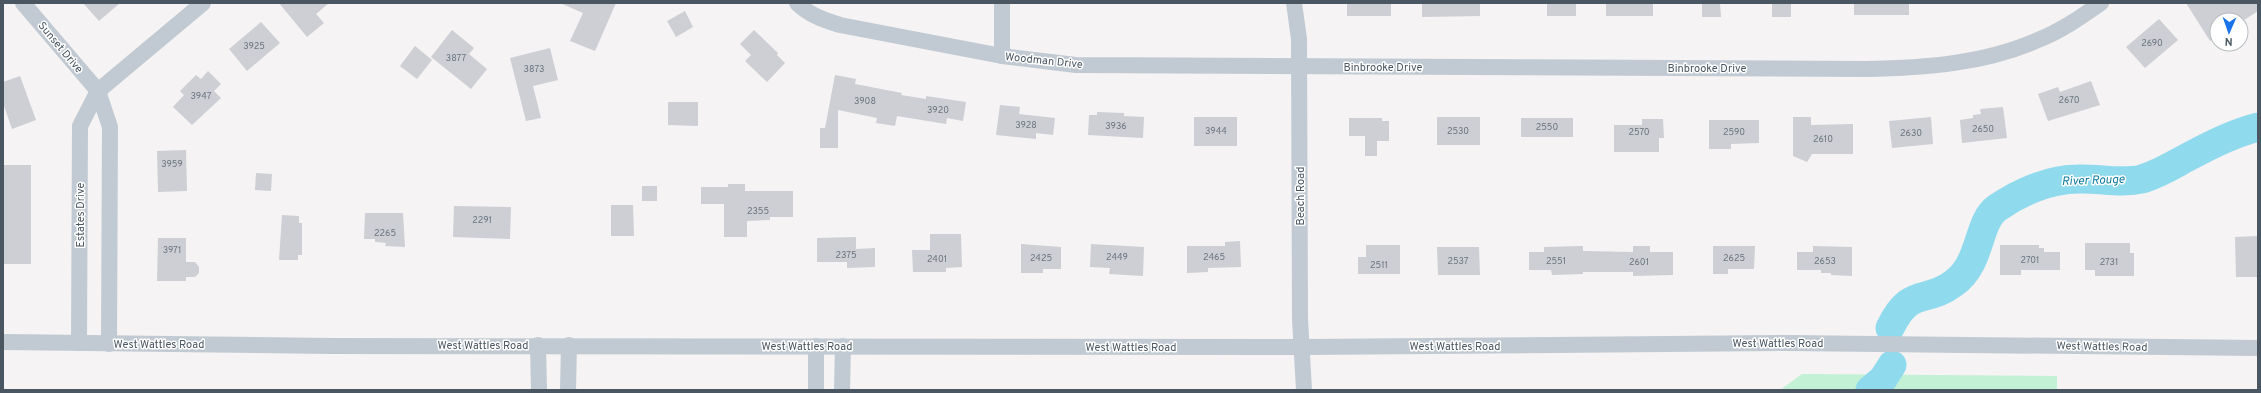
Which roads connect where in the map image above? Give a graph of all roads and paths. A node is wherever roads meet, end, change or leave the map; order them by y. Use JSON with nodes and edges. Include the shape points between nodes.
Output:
{"nodes":[{"id":1,"x":23,"y":3,"type":"edge"},
{"id":2,"x":203,"y":3,"type":"edge"},
{"id":3,"x":797,"y":3,"type":"edge"},
{"id":4,"x":1002,"y":3,"type":"edge"},
{"id":5,"x":1294,"y":3,"type":"edge"},
{"id":6,"x":2101,"y":3,"type":"edge"},
{"id":7,"x":1002,"y":56,"type":"junction"},
{"id":8,"x":1300,"y":67,"type":"junction"},
{"id":9,"x":98,"y":91,"type":"junction"},
{"id":10,"x":3,"y":342,"type":"edge"},
{"id":11,"x":79,"y":344,"type":"junction"},
{"id":12,"x":109,"y":344,"type":"junction"},
{"id":13,"x":538,"y":345,"type":"junction"},
{"id":14,"x":569,"y":345,"type":"junction"},
{"id":15,"x":816,"y":346,"type":"junction"},
{"id":16,"x":843,"y":346,"type":"junction"},
{"id":17,"x":1302,"y":347,"type":"junction"},
{"id":18,"x":2258,"y":348,"type":"edge"},
{"id":19,"x":539,"y":390,"type":"edge"},
{"id":20,"x":568,"y":390,"type":"edge"},
{"id":21,"x":816,"y":390,"type":"edge"},
{"id":22,"x":842,"y":390,"type":"edge"},
{"id":23,"x":1304,"y":390,"type":"edge"}],
"edges":[{"from":1,"to":9,"type":"street","name":"Sunset Drive"},
{"from":2,"to":9,"type":"street","name":"Estates Drive"},
{"from":3,"to":7,"type":"street","name":"Woodman Drive","via":[[818,18],[840,25]]},
{"from":4,"to":7,"type":"street"},
{"from":5,"to":8,"type":"street","name":"Beach Road"},
{"from":6,"to":8,"type":"street","name":"Binbrooke Drive","via":[[2057,31],[2021,47],[1961,62],[1918,67]]},
{"from":7,"to":8,"type":"street","name":"Woodman Drive","via":[[1076,65]]},
{"from":8,"to":17,"type":"street","name":"Beach Road"},
{"from":9,"to":11,"type":"street","name":"Estates Drive","via":[[80,126]]},
{"from":9,"to":12,"type":"street","via":[[110,127]]},
{"from":10,"to":11,"type":"street","name":"West Wattles Road"},
{"from":11,"to":12,"type":"street","name":"West Wattles Road"},
{"from":12,"to":13,"type":"street","name":"West Wattles Road"},
{"from":13,"to":14,"type":"street","name":"West Wattles Road"},
{"from":13,"to":19,"type":"street"},
{"from":14,"to":15,"type":"street","name":"West Wattles Road"},
{"from":14,"to":20,"type":"street"},
{"from":15,"to":16,"type":"street","name":"West Wattles Road"},
{"from":15,"to":21,"type":"street"},
{"from":16,"to":17,"type":"street","name":"West Wattles Road"},
{"from":16,"to":22,"type":"street"},
{"from":17,"to":18,"type":"street","name":"West Wattles Road","via":[[1786,343]]},
{"from":17,"to":23,"type":"street","name":"Beach Road"}]}
